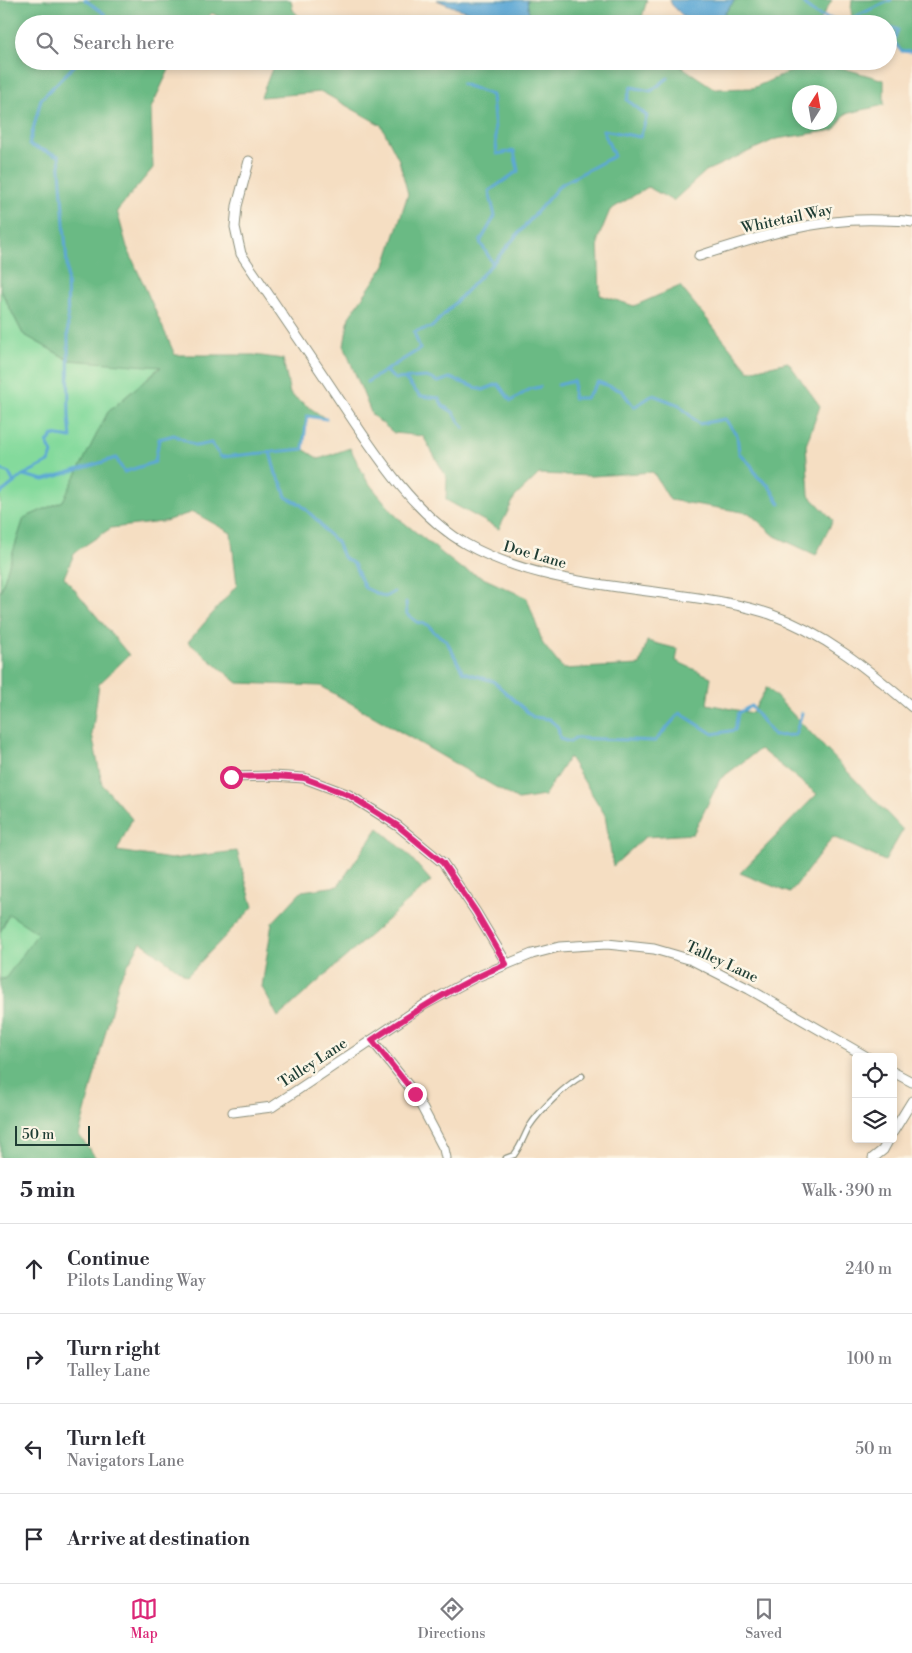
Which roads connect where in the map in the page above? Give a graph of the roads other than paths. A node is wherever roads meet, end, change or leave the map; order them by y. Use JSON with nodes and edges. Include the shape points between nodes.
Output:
{"nodes":[{"id":1,"x":249,"y":161,"type":"dead end"},
{"id":2,"x":912,"y":222,"type":"edge"},
{"id":3,"x":698,"y":256,"type":"dead end"},
{"id":4,"x":912,"y":708,"type":"edge"},
{"id":5,"x":231,"y":777,"type":"dead end"},
{"id":6,"x":506,"y":964,"type":"junction"},
{"id":7,"x":372,"y":1040,"type":"junction"},
{"id":8,"x":860,"y":1053,"type":"edge"},
{"id":9,"x":897,"y":1074,"type":"edge"},
{"id":10,"x":582,"y":1076,"type":"dead end"},
{"id":11,"x":912,"y":1082,"type":"edge"},
{"id":12,"x":912,"y":1101,"type":"edge"},
{"id":13,"x":233,"y":1112,"type":"dead end"},
{"id":14,"x":897,"y":1125,"type":"edge"},
{"id":15,"x":887,"y":1143,"type":"edge"},
{"id":16,"x":446,"y":1158,"type":"edge"},
{"id":17,"x":506,"y":1158,"type":"edge"},
{"id":18,"x":873,"y":1158,"type":"edge"}],
"edges":[{"from":1,"to":4,"type":"street","name":"Doe Lane","via":[[235,227],[241,254],[383,464],[426,514],[464,543],[501,561],[576,581],[712,600],[777,617],[810,630],[888,686]]},
{"from":2,"to":3,"type":"street","name":"Whitetail Way","via":[[862,219],[821,223],[761,236]]},
{"from":5,"to":6,"type":"street","via":[[304,778],[349,795],[398,826],[443,863]]},
{"from":6,"to":7,"type":"street","name":"Talley Lane","via":[[424,1005]]},
{"from":6,"to":8,"type":"street","name":"Talley Lane","via":[[559,947],[607,944],[654,950],[692,960]]},
{"from":7,"to":13,"type":"street","name":"Talley Lane","via":[[272,1107]]},
{"from":7,"to":16,"type":"street","via":[[415,1094]]},
{"from":9,"to":11,"type":"street"},
{"from":10,"to":17,"type":"lane","via":[[569,1084],[540,1113],[514,1155]]},
{"from":12,"to":14,"type":"street"},
{"from":15,"to":18,"type":"street"}]}
